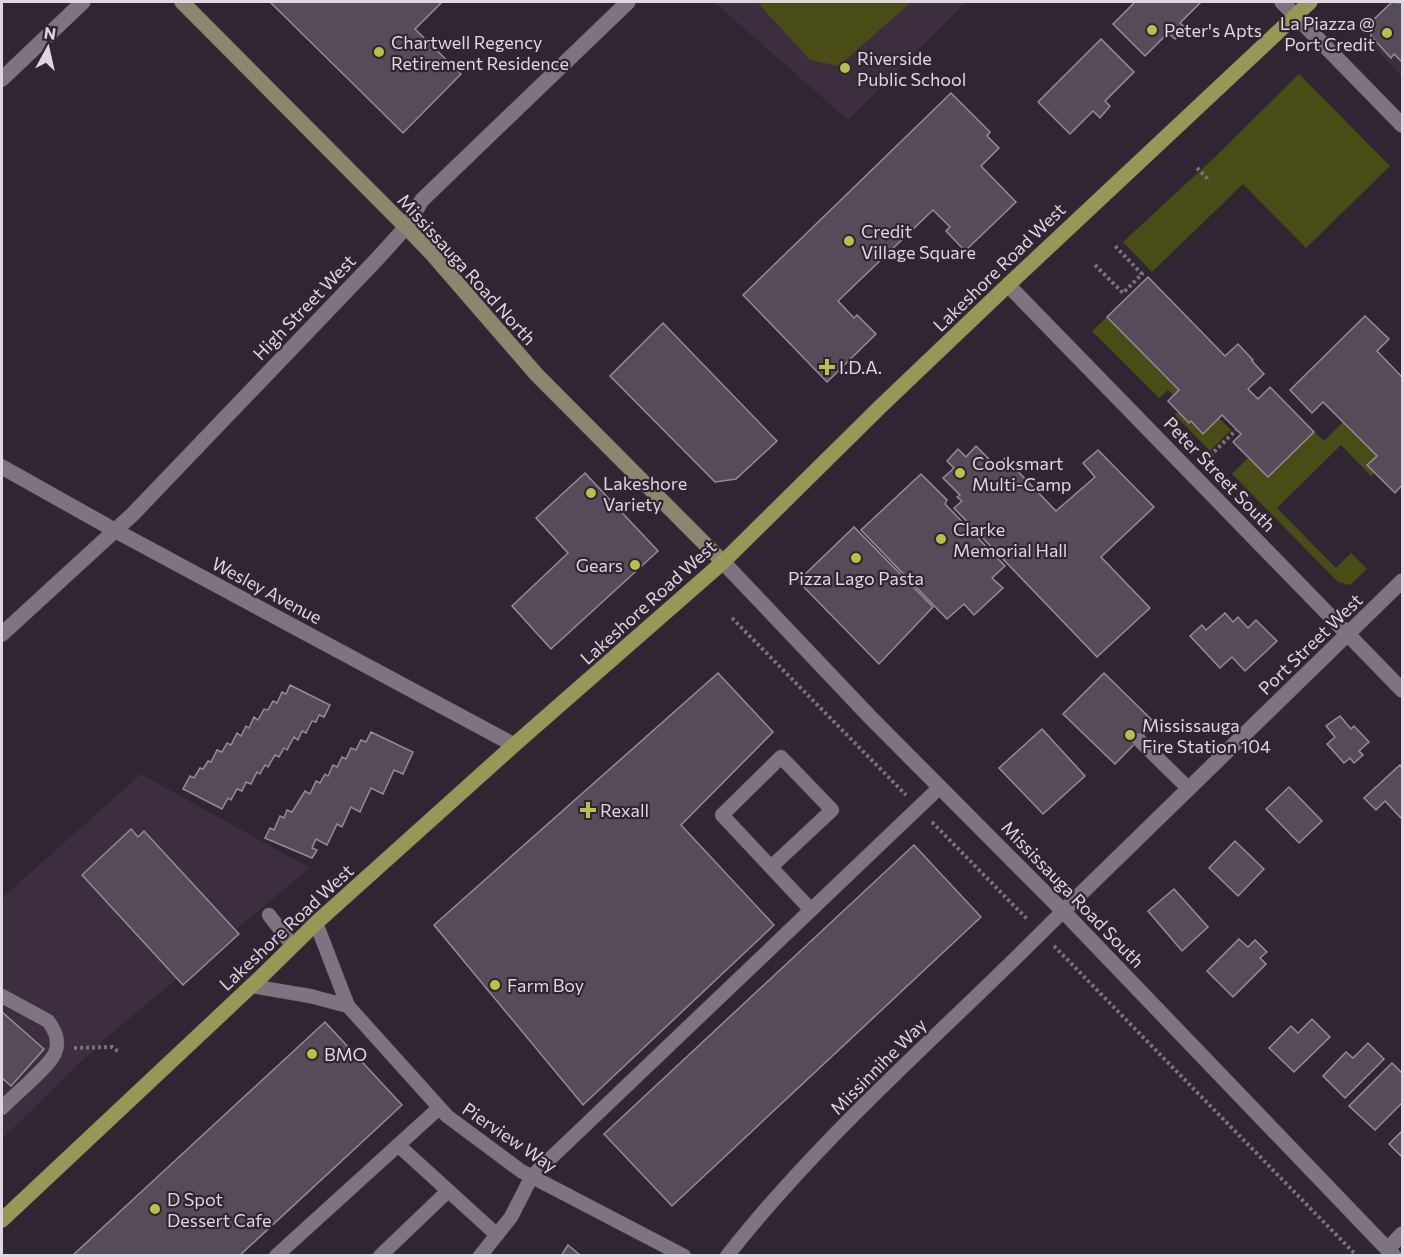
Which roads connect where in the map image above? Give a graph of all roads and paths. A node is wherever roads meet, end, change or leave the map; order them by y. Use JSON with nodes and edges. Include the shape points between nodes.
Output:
{"nodes":[{"id":1,"x":83,"y":2,"type":"edge"},
{"id":2,"x":182,"y":2,"type":"edge"},
{"id":3,"x":628,"y":2,"type":"edge"},
{"id":4,"x":1282,"y":2,"type":"edge"},
{"id":5,"x":1310,"y":2,"type":"edge"},
{"id":6,"x":1295,"y":15,"type":"junction"},
{"id":7,"x":2,"y":79,"type":"edge"},
{"id":8,"x":1402,"y":125,"type":"edge"},
{"id":9,"x":1197,"y":168,"type":"dead end"},
{"id":10,"x":1210,"y":181,"type":"dead end"},
{"id":11,"x":406,"y":227,"type":"junction"},
{"id":12,"x":1115,"y":246,"type":"dead end"},
{"id":13,"x":1095,"y":265,"type":"dead end"},
{"id":14,"x":1008,"y":285,"type":"junction"},
{"id":15,"x":1123,"y":293,"type":"junction"},
{"id":16,"x":1127,"y":297,"type":"dead end"},
{"id":17,"x":1237,"y":429,"type":"dead end"},
{"id":18,"x":1210,"y":456,"type":"dead end"},
{"id":19,"x":2,"y":466,"type":"edge"},
{"id":20,"x":116,"y":531,"type":"junction"},
{"id":21,"x":723,"y":562,"type":"junction"},
{"id":22,"x":1402,"y":581,"type":"edge"},
{"id":23,"x":2,"y":634,"type":"edge"},
{"id":24,"x":1349,"y":634,"type":"junction"},
{"id":25,"x":1402,"y":690,"type":"edge"},
{"id":26,"x":1139,"y":740,"type":"dead end"},
{"id":27,"x":514,"y":745,"type":"junction"},
{"id":28,"x":940,"y":787,"type":"junction"},
{"id":29,"x":1189,"y":789,"type":"junction"},
{"id":30,"x":771,"y":867,"type":"junction"},
{"id":31,"x":811,"y":910,"type":"junction"},
{"id":32,"x":1063,"y":910,"type":"junction"},
{"id":33,"x":269,"y":915,"type":"dead end"},
{"id":34,"x":316,"y":923,"type":"junction"},
{"id":35,"x":292,"y":945,"type":"junction"},
{"id":36,"x":251,"y":986,"type":"junction"},
{"id":37,"x":2,"y":996,"type":"edge"},
{"id":38,"x":348,"y":1006,"type":"junction"},
{"id":39,"x":56,"y":1049,"type":"junction"},
{"id":40,"x":119,"y":1052,"type":"dead end"},
{"id":41,"x":2,"y":1108,"type":"edge"},
{"id":42,"x":439,"y":1108,"type":"junction"},
{"id":43,"x":398,"y":1145,"type":"junction"},
{"id":44,"x":532,"y":1176,"type":"junction"},
{"id":45,"x":448,"y":1191,"type":"junction"},
{"id":46,"x":2,"y":1220,"type":"edge"},
{"id":47,"x":1402,"y":1234,"type":"edge"},
{"id":48,"x":497,"y":1235,"type":"junction"},
{"id":49,"x":1391,"y":1252,"type":"edge"},
{"id":50,"x":276,"y":1256,"type":"edge"},
{"id":51,"x":380,"y":1256,"type":"edge"},
{"id":52,"x":480,"y":1256,"type":"edge"},
{"id":53,"x":684,"y":1256,"type":"edge"},
{"id":54,"x":727,"y":1256,"type":"edge"}],
"edges":[{"from":1,"to":7,"type":"street"},
{"from":2,"to":11,"type":"main road","name":"Mississauga Road North"},
{"from":3,"to":11,"type":"street","name":"High Street West","via":[[422,200]]},
{"from":4,"to":6,"type":"street"},
{"from":5,"to":6,"type":"main road","name":"Lakeshore Road West"},
{"from":6,"to":8,"type":"street"},
{"from":6,"to":14,"type":"main road","name":"Lakeshore Road West"},
{"from":9,"to":10,"type":"path"},
{"from":11,"to":20,"type":"street","name":"High Street West"},
{"from":11,"to":21,"type":"main road","name":"Mississauga Road North","via":[[536,374]]},
{"from":12,"to":15,"type":"path","via":[[1142,274]]},
{"from":13,"to":15,"type":"path"},
{"from":14,"to":21,"type":"main road","name":"Lakeshore Road West"},
{"from":14,"to":24,"type":"street","name":"Peter Street South"},
{"from":15,"to":16,"type":"path"},
{"from":17,"to":18,"type":"path"},
{"from":19,"to":20,"type":"street","name":"Wesley Avenue"},
{"from":20,"to":23,"type":"street","name":"High Street West"},
{"from":20,"to":27,"type":"street","name":"Wesley Avenue"},
{"from":21,"to":27,"type":"main road","name":"Lakeshore Road West"},
{"from":21,"to":28,"type":"street","name":"Mississauga Road South"},
{"from":22,"to":24,"type":"street","name":"Port Street West"},
{"from":24,"to":25,"type":"street","name":"Peter Street South"},
{"from":24,"to":29,"type":"street","name":"Port Street West"},
{"from":26,"to":29,"type":"lane"},
{"from":27,"to":34,"type":"main road","name":"Lakeshore Road West"},
{"from":28,"to":31,"type":"lane"},
{"from":28,"to":32,"type":"street","name":"Mississauga Road South"},
{"from":29,"to":32,"type":"street","name":"Port Street West"},
{"from":30,"to":30,"type":"lane","via":[[722,815],[780,758],[832,810]]},
{"from":30,"to":31,"type":"lane"},
{"from":31,"to":44,"type":"lane"},
{"from":32,"to":49,"type":"street","name":"Mississauga Road South"},
{"from":32,"to":54,"type":"lane","name":"Missinnihe Way","via":[[784,1186]]},
{"from":33,"to":35,"type":"lane"},
{"from":34,"to":35,"type":"main road","name":"Lakeshore Road West"},
{"from":34,"to":38,"type":"lane","name":"Pierview Way"},
{"from":35,"to":36,"type":"main road","name":"Lakeshore Road West"},
{"from":36,"to":38,"type":"lane"},
{"from":36,"to":46,"type":"main road","name":"Lakeshore Road West"},
{"from":37,"to":39,"type":"lane","via":[[48,1021],[56,1036]]},
{"from":38,"to":42,"type":"lane","name":"Pierview Way"},
{"from":39,"to":40,"type":"path","via":[[112,1047]]},
{"from":39,"to":41,"type":"lane","via":[[50,1060]]},
{"from":42,"to":43,"type":"lane"},
{"from":42,"to":44,"type":"lane","name":"Pierview Way"},
{"from":43,"to":45,"type":"lane"},
{"from":43,"to":50,"type":"lane"},
{"from":44,"to":48,"type":"lane"},
{"from":44,"to":53,"type":"lane","name":"Pierview Way"},
{"from":45,"to":48,"type":"lane"},
{"from":45,"to":51,"type":"lane"},
{"from":47,"to":49,"type":"street"},
{"from":48,"to":52,"type":"lane"}]}
